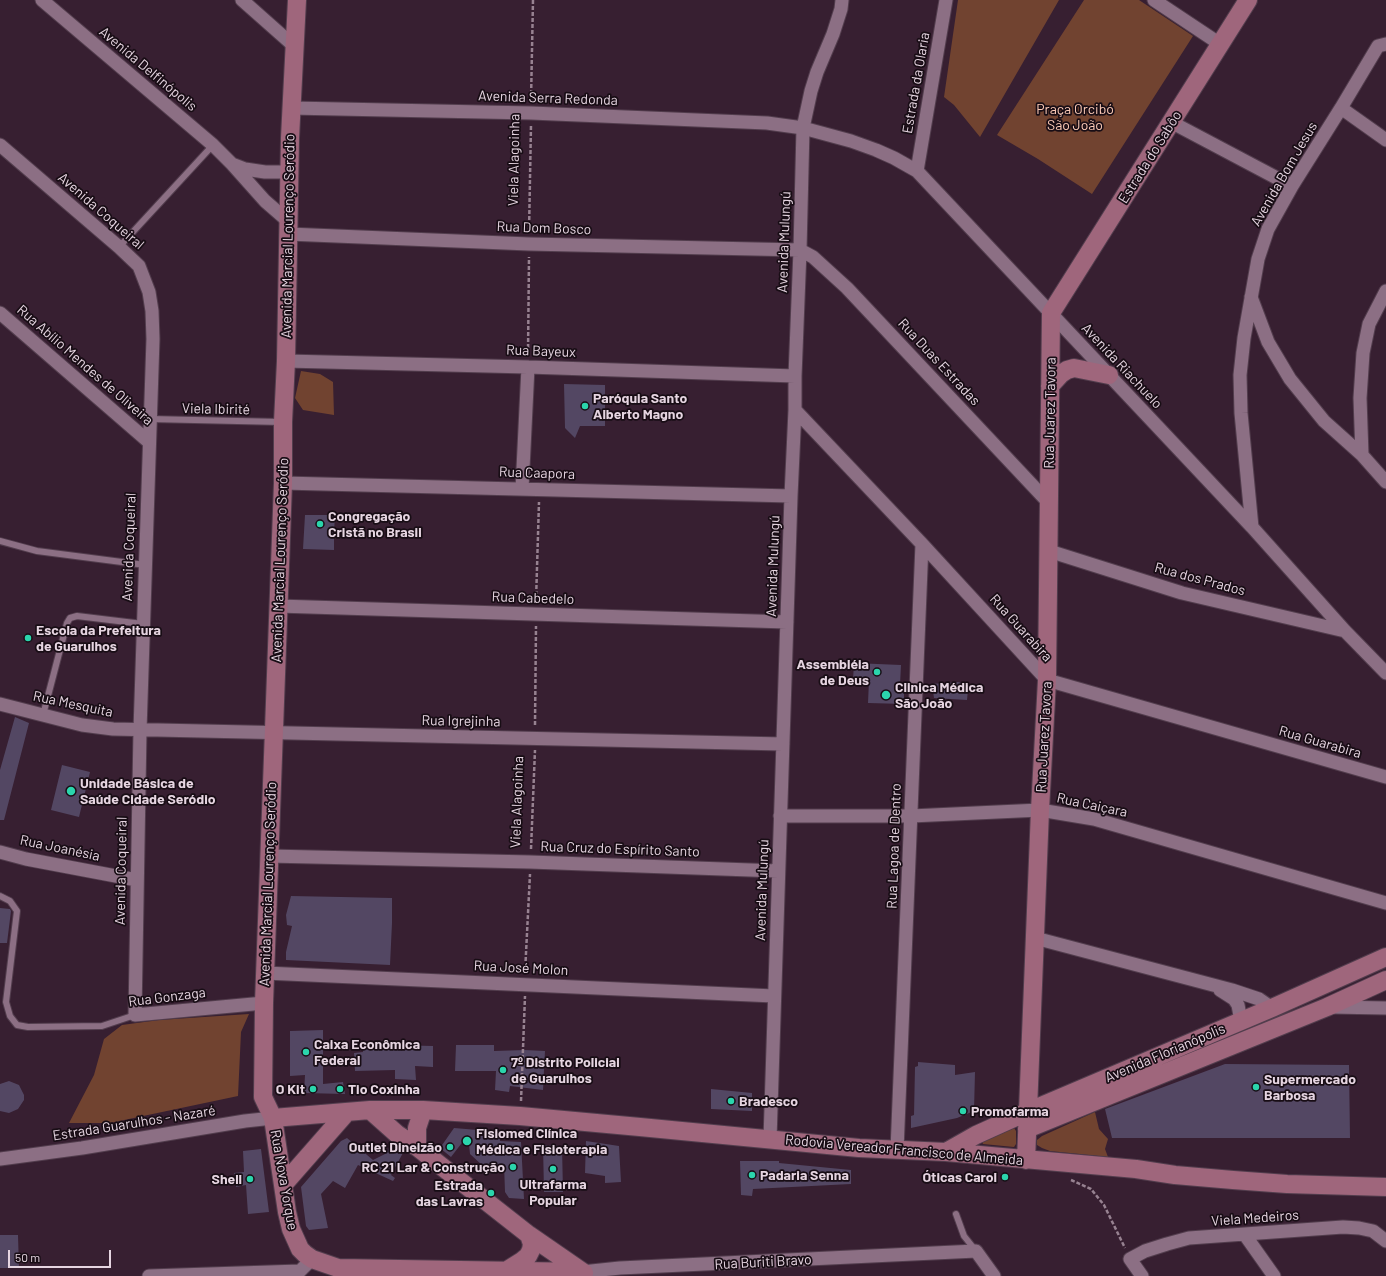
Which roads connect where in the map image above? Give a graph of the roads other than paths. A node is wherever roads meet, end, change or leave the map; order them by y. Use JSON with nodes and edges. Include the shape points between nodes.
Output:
{"nodes":[{"id":1,"x":42,"y":0,"type":"edge"},
{"id":2,"x":242,"y":0,"type":"edge"},
{"id":3,"x":297,"y":0,"type":"edge"},
{"id":4,"x":842,"y":0,"type":"edge"},
{"id":5,"x":946,"y":0,"type":"edge"},
{"id":6,"x":1154,"y":0,"type":"edge"},
{"id":7,"x":1248,"y":0,"type":"edge"},
{"id":8,"x":1386,"y":32,"type":"edge"},
{"id":9,"x":1220,"y":44,"type":"junction"},
{"id":10,"x":1382,"y":45,"type":"edge"},
{"id":11,"x":294,"y":46,"type":"junction"},
{"id":12,"x":291,"y":108,"type":"junction"},
{"id":13,"x":1342,"y":108,"type":"junction"},
{"id":14,"x":1171,"y":122,"type":"junction"},
{"id":15,"x":803,"y":128,"type":"junction"},
{"id":16,"x":1386,"y":140,"type":"edge"},
{"id":17,"x":0,"y":145,"type":"edge"},
{"id":18,"x":213,"y":145,"type":"junction"},
{"id":19,"x":232,"y":164,"type":"junction"},
{"id":20,"x":918,"y":171,"type":"junction"},
{"id":21,"x":289,"y":172,"type":"junction"},
{"id":22,"x":1292,"y":186,"type":"junction"},
{"id":23,"x":288,"y":227,"type":"junction"},
{"id":24,"x":119,"y":247,"type":"junction"},
{"id":25,"x":800,"y":250,"type":"junction"},
{"id":26,"x":1385,"y":295,"type":"edge"},
{"id":27,"x":1250,"y":296,"type":"junction"},
{"id":28,"x":0,"y":313,"type":"edge"},
{"id":29,"x":1051,"y":313,"type":"junction"},
{"id":30,"x":286,"y":361,"type":"junction"},
{"id":31,"x":528,"y":367,"type":"junction"},
{"id":32,"x":1109,"y":375,"type":"junction"},
{"id":33,"x":795,"y":376,"type":"junction"},
{"id":34,"x":1050,"y":386,"type":"junction"},
{"id":35,"x":795,"y":410,"type":"junction"},
{"id":36,"x":150,"y":419,"type":"junction"},
{"id":37,"x":283,"y":422,"type":"junction"},
{"id":38,"x":149,"y":442,"type":"junction"},
{"id":39,"x":1362,"y":455,"type":"junction"},
{"id":40,"x":1386,"y":482,"type":"edge"},
{"id":41,"x":283,"y":484,"type":"junction"},
{"id":42,"x":522,"y":489,"type":"junction"},
{"id":43,"x":791,"y":496,"type":"junction"},
{"id":44,"x":1049,"y":503,"type":"junction"},
{"id":45,"x":1252,"y":527,"type":"junction"},
{"id":46,"x":0,"y":541,"type":"edge"},
{"id":47,"x":922,"y":544,"type":"junction"},
{"id":48,"x":1048,"y":551,"type":"junction"},
{"id":49,"x":145,"y":565,"type":"junction"},
{"id":50,"x":278,"y":606,"type":"junction"},
{"id":51,"x":787,"y":622,"type":"junction"},
{"id":52,"x":143,"y":624,"type":"junction"},
{"id":53,"x":1345,"y":631,"type":"junction"},
{"id":54,"x":1383,"y":667,"type":"edge"},
{"id":55,"x":1047,"y":680,"type":"junction"},
{"id":56,"x":0,"y":704,"type":"edge"},
{"id":57,"x":43,"y":715,"type":"junction"},
{"id":58,"x":140,"y":730,"type":"junction"},
{"id":59,"x":274,"y":733,"type":"junction"},
{"id":60,"x":783,"y":744,"type":"junction"},
{"id":61,"x":1386,"y":777,"type":"edge"},
{"id":62,"x":1040,"y":810,"type":"junction"},
{"id":63,"x":780,"y":816,"type":"junction"},
{"id":64,"x":911,"y":816,"type":"junction"},
{"id":65,"x":0,"y":852,"type":"edge"},
{"id":66,"x":269,"y":856,"type":"junction"},
{"id":67,"x":778,"y":871,"type":"junction"},
{"id":68,"x":137,"y":880,"type":"junction"},
{"id":69,"x":0,"y":896,"type":"edge"},
{"id":70,"x":1386,"y":903,"type":"edge"},
{"id":71,"x":1035,"y":938,"type":"junction"},
{"id":72,"x":1386,"y":957,"type":"edge"},
{"id":73,"x":265,"y":973,"type":"junction"},
{"id":74,"x":1386,"y":980,"type":"edge"},
{"id":75,"x":1211,"y":984,"type":"junction"},
{"id":76,"x":774,"y":996,"type":"junction"},
{"id":77,"x":264,"y":1003,"type":"junction"},
{"id":78,"x":1272,"y":1008,"type":"junction"},
{"id":79,"x":1327,"y":1008,"type":"junction"},
{"id":80,"x":1386,"y":1008,"type":"edge"},
{"id":81,"x":135,"y":1015,"type":"junction"},
{"id":82,"x":1241,"y":1021,"type":"junction"},
{"id":83,"x":370,"y":1110,"type":"junction"},
{"id":84,"x":423,"y":1110,"type":"junction"},
{"id":85,"x":347,"y":1112,"type":"junction"},
{"id":86,"x":273,"y":1118,"type":"junction"},
{"id":87,"x":1027,"y":1120,"type":"junction"},
{"id":88,"x":770,"y":1139,"type":"junction"},
{"id":89,"x":417,"y":1147,"type":"junction"},
{"id":90,"x":897,"y":1150,"type":"junction"},
{"id":91,"x":946,"y":1152,"type":"junction"},
{"id":92,"x":0,"y":1159,"type":"edge"},
{"id":93,"x":1026,"y":1160,"type":"junction"},
{"id":94,"x":283,"y":1185,"type":"junction"},
{"id":95,"x":1386,"y":1187,"type":"edge"},
{"id":96,"x":956,"y":1214,"type":"dead end"},
{"id":97,"x":529,"y":1235,"type":"junction"},
{"id":98,"x":1245,"y":1235,"type":"junction"},
{"id":99,"x":1385,"y":1240,"type":"edge"},
{"id":100,"x":976,"y":1251,"type":"junction"},
{"id":101,"x":312,"y":1259,"type":"junction"},
{"id":102,"x":506,"y":1271,"type":"junction"},
{"id":103,"x":585,"y":1274,"type":"edge"},
{"id":104,"x":148,"y":1276,"type":"edge"},
{"id":105,"x":994,"y":1276,"type":"edge"},
{"id":106,"x":1142,"y":1276,"type":"edge"},
{"id":107,"x":1274,"y":1276,"type":"edge"}],
"edges":[{"from":1,"to":18,"type":"street","name":"Avenida Delfinópolis"},
{"from":2,"to":11,"type":"street"},
{"from":3,"to":11,"type":"main road","name":"Avenida Marcial Lourenço Seródio"},
{"from":4,"to":15,"type":"street","name":"Avenida Mulungú","via":[[833,34],[811,91]]},
{"from":5,"to":20,"type":"street","name":"Estrada da Olaria"},
{"from":6,"to":9,"type":"street"},
{"from":7,"to":9,"type":"main road","name":"Estrada do Sabôo"},
{"from":8,"to":10,"type":"street","name":"Avenida Bom Jesus"},
{"from":9,"to":14,"type":"main road","name":"Estrada do Sabôo"},
{"from":10,"to":13,"type":"street","name":"Avenida Bom Jesus"},
{"from":11,"to":12,"type":"main road","name":"Avenida Marcial Lourenço Seródio"},
{"from":12,"to":15,"type":"street","name":"Avenida Serra Redonda","via":[[531,113],[767,123]]},
{"from":12,"to":21,"type":"main road","name":"Avenida Marcial Lourenço Seródio"},
{"from":13,"to":16,"type":"street"},
{"from":13,"to":22,"type":"street","name":"Avenida Bom Jesus"},
{"from":14,"to":22,"type":"street"},
{"from":14,"to":29,"type":"main road","name":"Estrada do Sabôo"},
{"from":15,"to":20,"type":"street","name":"Avenida Riachuelo","via":[[876,150]]},
{"from":15,"to":25,"type":"street","name":"Avenida Mulungú"},
{"from":17,"to":24,"type":"street","name":"Avenida Coqueiral"},
{"from":18,"to":19,"type":"street","name":"Avenida Delfinópolis"},
{"from":18,"to":24,"type":"lane"},
{"from":19,"to":21,"type":"street","name":"Avenida Delfinópolis","via":[[265,172]]},
{"from":19,"to":23,"type":"street","name":"Avenida Delfinópolis"},
{"from":20,"to":29,"type":"street","name":"Avenida Riachuelo"},
{"from":21,"to":23,"type":"main road","name":"Avenida Marcial Lourenço Seródio"},
{"from":22,"to":27,"type":"street","name":"Avenida Bom Jesus","via":[[1268,229]]},
{"from":23,"to":25,"type":"street","name":"Rua Dom Bosco","via":[[529,244]]},
{"from":23,"to":30,"type":"main road","name":"Avenida Marcial Lourenço Seródio"},
{"from":24,"to":36,"type":"street","name":"Avenida Coqueiral","via":[[139,266],[149,292],[153,339]]},
{"from":25,"to":33,"type":"street","name":"Avenida Mulungú"},
{"from":25,"to":44,"type":"street","name":"Rua Duas Estradas","via":[[813,257],[847,288]]},
{"from":26,"to":39,"type":"street","via":[[1369,324],[1363,353],[1360,398]]},
{"from":27,"to":39,"type":"street","via":[[1268,342],[1290,379],[1324,421]]},
{"from":27,"to":45,"type":"street","name":"Avenida Bom Jesus","via":[[1240,376]]},
{"from":28,"to":38,"type":"street","name":"Rua Abílio Mendes de Oliveira"},
{"from":29,"to":32,"type":"street","name":"Avenida Riachuelo"},
{"from":29,"to":34,"type":"main road","name":"Rua Juarez Tavora"},
{"from":30,"to":31,"type":"street","name":"Rua Bayeux"},
{"from":30,"to":37,"type":"main road","name":"Avenida Marcial Lourenço Seródio"},
{"from":31,"to":33,"type":"street","name":"Rua Bayeux"},
{"from":31,"to":42,"type":"street"},
{"from":32,"to":34,"type":"main road","via":[[1074,368],[1061,374]]},
{"from":32,"to":45,"type":"street","name":"Avenida Riachuelo"},
{"from":33,"to":35,"type":"street","name":"Avenida Mulungú"},
{"from":34,"to":44,"type":"main road","name":"Rua Juarez Tavora"},
{"from":35,"to":43,"type":"street","name":"Avenida Mulungú"},
{"from":35,"to":47,"type":"street","name":"Rua Guarabira"},
{"from":36,"to":37,"type":"lane","name":"Viela Ibirité"},
{"from":36,"to":38,"type":"street","name":"Avenida Coqueiral"},
{"from":37,"to":41,"type":"main road","name":"Avenida Marcial Lourenço Seródio"},
{"from":38,"to":49,"type":"street","name":"Avenida Coqueiral"},
{"from":39,"to":40,"type":"street"},
{"from":41,"to":42,"type":"street","name":"Rua Caapora"},
{"from":41,"to":50,"type":"main road","name":"Avenida Marcial Lourenço Seródio"},
{"from":42,"to":43,"type":"street","name":"Rua Caapora"},
{"from":43,"to":51,"type":"street","name":"Avenida Mulungú"},
{"from":44,"to":48,"type":"main road","name":"Rua Juarez Tavora"},
{"from":45,"to":53,"type":"street","name":"Avenida Riachuelo"},
{"from":46,"to":49,"type":"lane","via":[[37,551]]},
{"from":47,"to":55,"type":"street","name":"Rua Guarabira"},
{"from":47,"to":64,"type":"street","name":"Rua Lagoa de Dentro"},
{"from":48,"to":53,"type":"street","name":"Rua dos Prados","via":[[1182,593]]},
{"from":48,"to":55,"type":"main road","name":"Rua Juarez Tavora"},
{"from":49,"to":52,"type":"street","name":"Avenida Coqueiral"},
{"from":50,"to":51,"type":"street","name":"Rua Cabedelo"},
{"from":50,"to":59,"type":"main road","name":"Avenida Marcial Lourenço Seródio"},
{"from":51,"to":60,"type":"street","name":"Avenida Mulungú"},
{"from":52,"to":57,"type":"lane","via":[[78,616],[70,618]]},
{"from":52,"to":58,"type":"street","name":"Avenida Coqueiral"},
{"from":53,"to":54,"type":"street","name":"Avenida Riachuelo"},
{"from":55,"to":61,"type":"street","name":"Rua Guarabira"},
{"from":55,"to":62,"type":"main road","name":"Rua Juarez Tavora"},
{"from":56,"to":57,"type":"street","name":"Rua Mesquita"},
{"from":57,"to":58,"type":"street","name":"Rua Mesquita","via":[[82,725]]},
{"from":58,"to":59,"type":"street","name":"Rua Igrejinha"},
{"from":58,"to":68,"type":"street","name":"Avenida Coqueiral"},
{"from":59,"to":60,"type":"street","name":"Rua Igrejinha"},
{"from":59,"to":66,"type":"main road","name":"Avenida Marcial Lourenço Seródio"},
{"from":60,"to":63,"type":"street","name":"Avenida Mulungú"},
{"from":62,"to":64,"type":"street","name":"Rua Caiçara"},
{"from":62,"to":70,"type":"street","name":"Rua Caiçara","via":[[1094,820]]},
{"from":62,"to":71,"type":"main road","name":"Rua Juarez Tavora"},
{"from":63,"to":64,"type":"street","name":"Rua Caiçara"},
{"from":63,"to":67,"type":"street","name":"Avenida Mulungú"},
{"from":64,"to":90,"type":"street","name":"Rua Lagoa de Dentro"},
{"from":65,"to":68,"type":"street","name":"Rua Joanésia"},
{"from":66,"to":67,"type":"street","name":"Rua Cruz do Espírito Santo"},
{"from":66,"to":73,"type":"main road","name":"Avenida Marcial Lourenço Seródio"},
{"from":67,"to":76,"type":"street","name":"Avenida Mulungú"},
{"from":68,"to":81,"type":"street","name":"Avenida Coqueiral"},
{"from":69,"to":81,"type":"lane","name":"Rua Gonzaga","via":[[10,901],[17,911],[6,1002],[10,1016],[17,1025],[102,1026]]},
{"from":71,"to":75,"type":"street"},
{"from":71,"to":87,"type":"main road","name":"Rua Juarez Tavora"},
{"from":72,"to":78,"type":"main road","name":"Avenida Florianópolis"},
{"from":73,"to":76,"type":"street","name":"Rua José Molon"},
{"from":73,"to":77,"type":"main road","name":"Avenida Marcial Lourenço Seródio"},
{"from":74,"to":79,"type":"main road","name":"Avenida Florianópolis"},
{"from":75,"to":78,"type":"street","via":[[1259,999]]},
{"from":75,"to":82,"type":"street","via":[[1234,999]]},
{"from":76,"to":88,"type":"street","name":"Avenida Mulungú"},
{"from":77,"to":81,"type":"street","name":"Rua Gonzaga"},
{"from":77,"to":86,"type":"main road","name":"Avenida Marcial Lourenço Seródio","via":[[263,1097]]},
{"from":78,"to":82,"type":"main road","name":"Avenida Florianópolis"},
{"from":79,"to":80,"type":"street"},
{"from":79,"to":87,"type":"main road","name":"Avenida Florianópolis"},
{"from":82,"to":87,"type":"main road","name":"Avenida Florianópolis"},
{"from":83,"to":84,"type":"main road","name":"Rodovia Vereador Francisco de Almeida"},
{"from":83,"to":85,"type":"main road"},
{"from":83,"to":89,"type":"main road","via":[[397,1134]]},
{"from":84,"to":88,"type":"main road","name":"Rodovia Vereador Francisco de Almeida","via":[[520,1116]]},
{"from":84,"to":89,"type":"main road","via":[[417,1128]]},
{"from":85,"to":86,"type":"main road"},
{"from":85,"to":94,"type":"main road"},
{"from":86,"to":92,"type":"street","name":"Estrada Guarulhos - Nazaré"},
{"from":86,"to":94,"type":"main road","name":"Rua Nova Yorque"},
{"from":87,"to":91,"type":"main road","name":"Avenida Florianópolis","via":[[976,1135]]},
{"from":87,"to":93,"type":"main road","name":"Rua Juarez Tavora"},
{"from":88,"to":90,"type":"main road","name":"Rodovia Vereador Francisco de Almeida"},
{"from":89,"to":97,"type":"main road"},
{"from":90,"to":91,"type":"main road","name":"Rodovia Vereador Francisco de Almeida"},
{"from":91,"to":93,"type":"main road","name":"Rodovia Vereador Francisco de Almeida"},
{"from":93,"to":95,"type":"main road","name":"Rodovia Vereador Francisco de Almeida","via":[[1136,1168],[1175,1175],[1287,1184]]},
{"from":94,"to":101,"type":"main road","name":"Rua Nova Yorque","via":[[291,1230],[300,1249]]},
{"from":96,"to":100,"type":"lane","via":[[964,1236]]},
{"from":97,"to":102,"type":"main road","via":[[532,1244],[528,1256]]},
{"from":97,"to":103,"type":"main road"},
{"from":98,"to":99,"type":"street","name":"Viela Medeiros","via":[[1343,1227],[1373,1231]]},
{"from":98,"to":106,"type":"street","name":"Viela Medeiros","via":[[1189,1238],[1145,1251],[1130,1259]]},
{"from":98,"to":107,"type":"street"},
{"from":100,"to":103,"type":"street","name":"Rua Buriti Bravo","via":[[620,1268]]},
{"from":100,"to":105,"type":"street"},
{"from":101,"to":102,"type":"main road","name":"Rua Buriti Bravo","via":[[338,1268]]},
{"from":101,"to":104,"type":"street","via":[[300,1270]]},
{"from":102,"to":103,"type":"main road","name":"Rua Buriti Bravo"}]}
